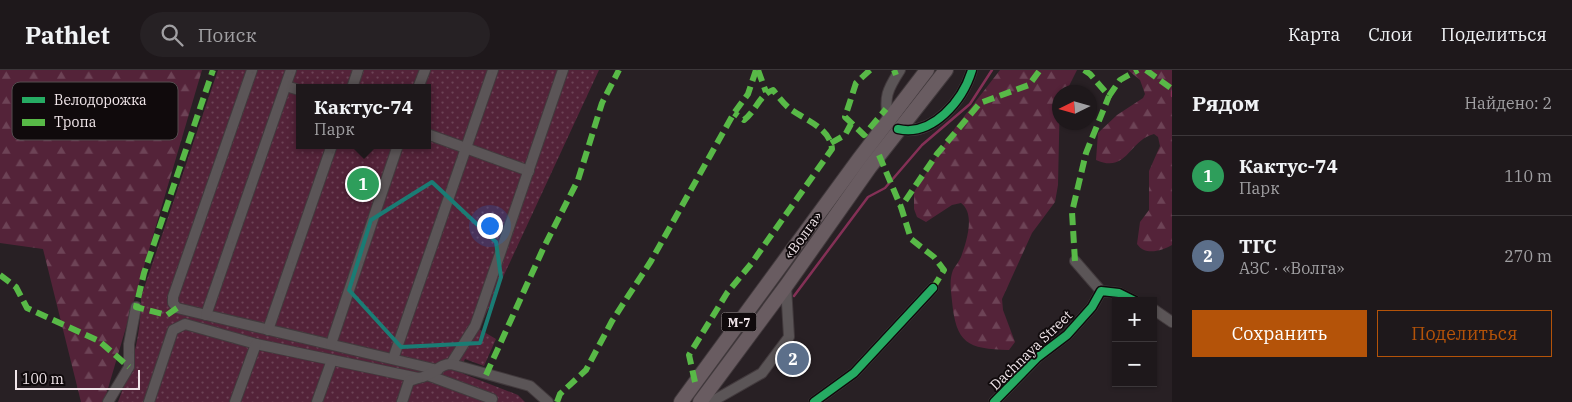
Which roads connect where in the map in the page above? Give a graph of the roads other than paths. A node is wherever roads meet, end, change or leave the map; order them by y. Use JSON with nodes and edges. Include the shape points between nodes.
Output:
{"nodes":[{"id":1,"x":252,"y":70,"type":"edge"},
{"id":2,"x":291,"y":70,"type":"edge"},
{"id":3,"x":358,"y":70,"type":"edge"},
{"id":4,"x":424,"y":70,"type":"edge"},
{"id":5,"x":493,"y":70,"type":"edge"},
{"id":6,"x":563,"y":70,"type":"edge"},
{"id":7,"x":900,"y":70,"type":"edge"},
{"id":8,"x":927,"y":70,"type":"edge"},
{"id":9,"x":972,"y":70,"type":"edge"},
{"id":10,"x":943,"y":75,"type":"edge"},
{"id":11,"x":353,"y":84,"type":"edge"},
{"id":12,"x":419,"y":84,"type":"edge"},
{"id":13,"x":286,"y":86,"type":"junction"},
{"id":14,"x":296,"y":89,"type":"edge"},
{"id":15,"x":893,"y":125,"type":"junction"},
{"id":16,"x":431,"y":135,"type":"edge"},
{"id":17,"x":466,"y":148,"type":"junction"},
{"id":18,"x":331,"y":149,"type":"edge"},
{"id":19,"x":397,"y":149,"type":"edge"},
{"id":20,"x":529,"y":171,"type":"junction"},
{"id":21,"x":1075,"y":261,"type":"dead end"},
{"id":22,"x":786,"y":286,"type":"junction"},
{"id":23,"x":933,"y":288,"type":"dead end"},
{"id":24,"x":1101,"y":291,"type":"junction"},
{"id":25,"x":1127,"y":297,"type":"edge"},
{"id":26,"x":136,"y":307,"type":"dead end"},
{"id":27,"x":1157,"y":312,"type":"edge"},
{"id":28,"x":206,"y":315,"type":"junction"},
{"id":29,"x":1172,"y":322,"type":"edge"},
{"id":30,"x":268,"y":330,"type":"junction"},
{"id":31,"x":256,"y":344,"type":"junction"},
{"id":32,"x":331,"y":344,"type":"junction"},
{"id":33,"x":393,"y":359,"type":"junction"},
{"id":34,"x":332,"y":360,"type":"junction"},
{"id":35,"x":451,"y":364,"type":"junction"},
{"id":36,"x":434,"y":373,"type":"junction"},
{"id":37,"x":418,"y":378,"type":"junction"},
{"id":38,"x":108,"y":402,"type":"edge"},
{"id":39,"x":149,"y":402,"type":"edge"},
{"id":40,"x":235,"y":402,"type":"edge"},
{"id":41,"x":317,"y":402,"type":"edge"},
{"id":42,"x":402,"y":402,"type":"edge"},
{"id":43,"x":491,"y":402,"type":"edge"},
{"id":44,"x":548,"y":402,"type":"edge"},
{"id":45,"x":680,"y":402,"type":"edge"},
{"id":46,"x":700,"y":402,"type":"edge"},
{"id":47,"x":710,"y":402,"type":"edge"},
{"id":48,"x":814,"y":402,"type":"edge"},
{"id":49,"x":994,"y":402,"type":"edge"}],
"edges":[{"from":1,"to":28,"type":"street","via":[[173,297],[177,308]]},
{"from":2,"to":13,"type":"street"},
{"from":3,"to":11,"type":"street"},
{"from":4,"to":12,"type":"street"},
{"from":5,"to":17,"type":"street"},
{"from":6,"to":20,"type":"street"},
{"from":7,"to":15,"type":"street","via":[[886,92],[885,102]]},
{"from":8,"to":15,"type":"highway","name":"«Волга»","number":"М-7"},
{"from":9,"to":15,"type":"street","via":[[967,85],[952,106],[932,124],[911,132]]},
{"from":10,"to":15,"type":"highway","name":"«Волга»","number":"М-7"},
{"from":13,"to":14,"type":"street"},
{"from":13,"to":28,"type":"street"},
{"from":15,"to":22,"type":"highway","name":"«Волга»","number":"М-7"},
{"from":15,"to":45,"type":"highway","name":"«Волга»","number":"М-7"},
{"from":16,"to":17,"type":"street"},
{"from":17,"to":20,"type":"street"},
{"from":17,"to":33,"type":"street"},
{"from":18,"to":30,"type":"street"},
{"from":19,"to":32,"type":"street"},
{"from":20,"to":35,"type":"street","via":[[480,315]]},
{"from":21,"to":24,"type":"street"},
{"from":22,"to":46,"type":"highway","name":"«Волга»","number":"М-7"},
{"from":22,"to":47,"type":"street","via":[[789,337],[762,373]]},
{"from":23,"to":48,"type":"street","via":[[854,373]]},
{"from":24,"to":25,"type":"street"},
{"from":24,"to":49,"type":"street","name":"Dachnaya Street","via":[[1092,307],[1067,335],[1038,357]]},
{"from":26,"to":38,"type":"street","via":[[129,344],[129,367]]},
{"from":27,"to":29,"type":"street"},
{"from":28,"to":30,"type":"street"},
{"from":30,"to":32,"type":"street"},
{"from":31,"to":34,"type":"street"},
{"from":31,"to":39,"type":"street","via":[[185,324],[179,326],[173,330]]},
{"from":31,"to":40,"type":"street"},
{"from":32,"to":33,"type":"street"},
{"from":33,"to":36,"type":"street"},
{"from":34,"to":37,"type":"street"},
{"from":34,"to":41,"type":"street"},
{"from":35,"to":36,"type":"street","via":[[443,364]]},
{"from":35,"to":44,"type":"street","via":[[530,386]]},
{"from":36,"to":37,"type":"street"},
{"from":36,"to":43,"type":"street","via":[[492,399]]},
{"from":37,"to":42,"type":"street","via":[[410,381]]}]}
